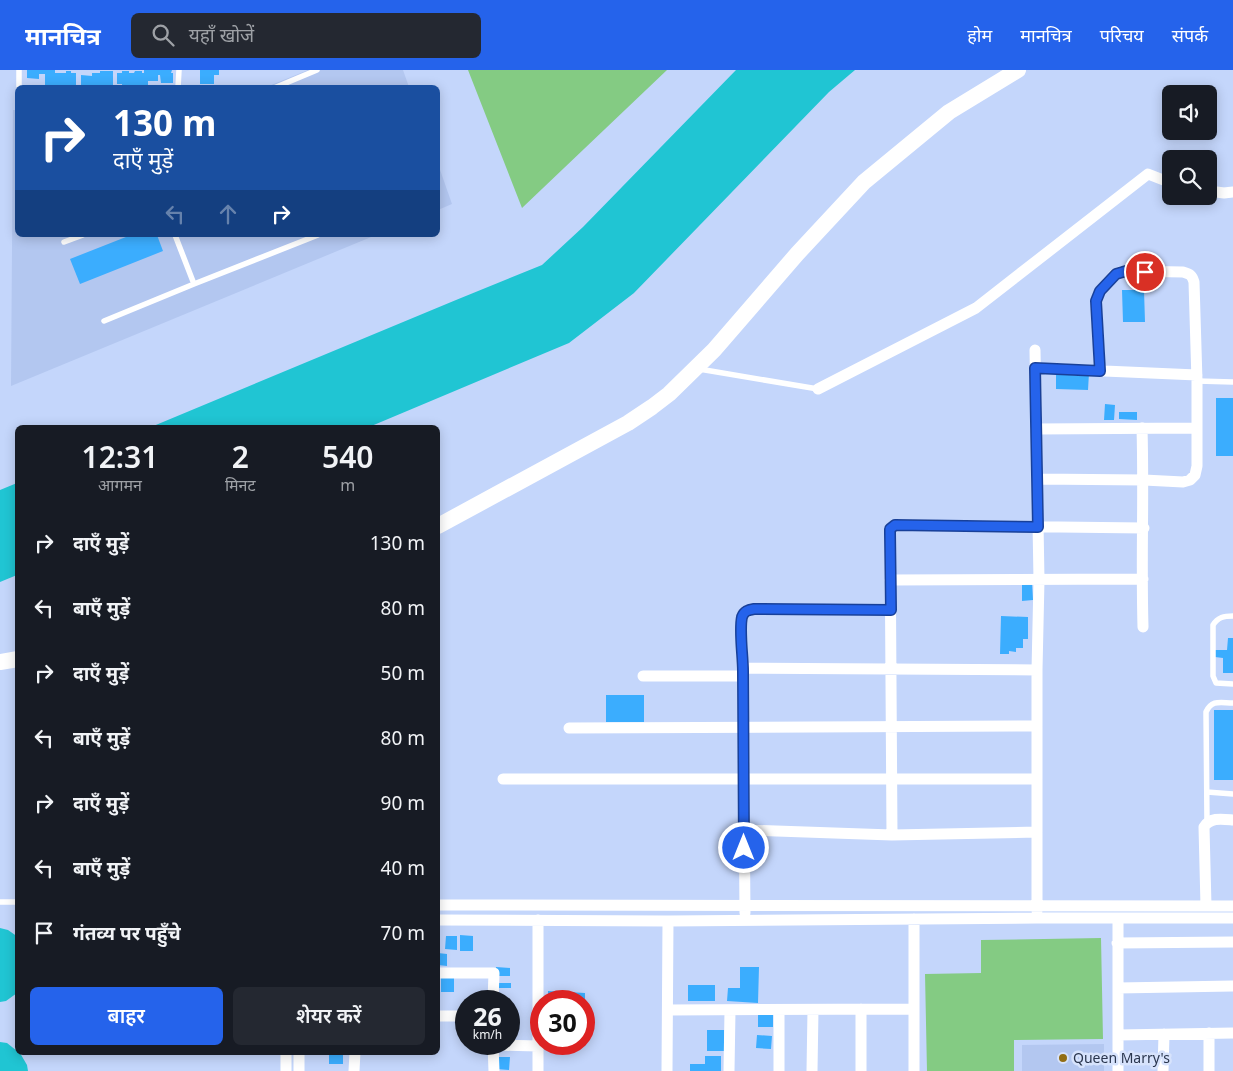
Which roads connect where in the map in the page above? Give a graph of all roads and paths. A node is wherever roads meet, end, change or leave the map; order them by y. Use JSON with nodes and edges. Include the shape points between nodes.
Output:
{"nodes":[{"id":1,"x":19,"y":70,"type":"edge"},
{"id":2,"x":179,"y":70,"type":"edge"},
{"id":3,"x":317,"y":70,"type":"edge"},
{"id":4,"x":1018,"y":70,"type":"edge"},
{"id":5,"x":19,"y":85,"type":"edge"},
{"id":6,"x":178,"y":85,"type":"edge"},
{"id":7,"x":287,"y":85,"type":"edge"},
{"id":8,"x":1162,"y":179,"type":"edge"},
{"id":9,"x":1217,"y":192,"type":"edge"},
{"id":10,"x":1233,"y":192,"type":"edge"},
{"id":11,"x":77,"y":237,"type":"edge"},
{"id":12,"x":176,"y":237,"type":"edge"},
{"id":13,"x":313,"y":237,"type":"edge"},
{"id":14,"x":64,"y":242,"type":"dead end"},
{"id":15,"x":194,"y":284,"type":"junction"},
{"id":16,"x":104,"y":321,"type":"dead end"},
{"id":17,"x":1035,"y":350,"type":"dead end"},
{"id":18,"x":695,"y":368,"type":"junction"},
{"id":19,"x":1035,"y":368,"type":"junction"},
{"id":20,"x":1100,"y":371,"type":"junction"},
{"id":21,"x":1197,"y":378,"type":"junction"},
{"id":22,"x":1233,"y":382,"type":"edge"},
{"id":23,"x":818,"y":388,"type":"joint"},
{"id":24,"x":1142,"y":428,"type":"junction"},
{"id":25,"x":1197,"y":428,"type":"junction"},
{"id":26,"x":1036,"y":429,"type":"junction"},
{"id":27,"x":1037,"y":479,"type":"junction"},
{"id":28,"x":1144,"y":480,"type":"junction"},
{"id":29,"x":440,"y":525,"type":"edge"},
{"id":30,"x":1038,"y":527,"type":"junction"},
{"id":31,"x":1144,"y":528,"type":"junction"},
{"id":32,"x":1143,"y":579,"type":"junction"},
{"id":33,"x":890,"y":580,"type":"junction"},
{"id":34,"x":1039,"y":580,"type":"junction"},
{"id":35,"x":891,"y":610,"type":"junction"},
{"id":36,"x":1233,"y":616,"type":"edge"},
{"id":37,"x":1143,"y":627,"type":"dead end"},
{"id":38,"x":15,"y":660,"type":"edge"},
{"id":39,"x":0,"y":662,"type":"edge"},
{"id":40,"x":891,"y":669,"type":"junction"},
{"id":41,"x":1036,"y":670,"type":"junction"},
{"id":42,"x":743,"y":672,"type":"junction"},
{"id":43,"x":643,"y":676,"type":"dead end"},
{"id":44,"x":1233,"y":684,"type":"edge"},
{"id":45,"x":1233,"y":703,"type":"edge"},
{"id":46,"x":891,"y":726,"type":"junction"},
{"id":47,"x":1037,"y":726,"type":"junction"},
{"id":48,"x":744,"y":727,"type":"junction"},
{"id":49,"x":569,"y":728,"type":"dead end"},
{"id":50,"x":504,"y":779,"type":"dead end"},
{"id":51,"x":744,"y":779,"type":"junction"},
{"id":52,"x":891,"y":779,"type":"junction"},
{"id":53,"x":1037,"y":779,"type":"junction"},
{"id":54,"x":1207,"y":792,"type":"junction"},
{"id":55,"x":1233,"y":794,"type":"edge"},
{"id":56,"x":1233,"y":820,"type":"edge"},
{"id":57,"x":1207,"y":822,"type":"junction"},
{"id":58,"x":744,"y":830,"type":"junction"},
{"id":59,"x":1037,"y":832,"type":"junction"},
{"id":60,"x":892,"y":835,"type":"junction"},
{"id":61,"x":0,"y":902,"type":"edge"},
{"id":62,"x":15,"y":902,"type":"edge"},
{"id":63,"x":440,"y":905,"type":"edge"},
{"id":64,"x":745,"y":905,"type":"junction"},
{"id":65,"x":1037,"y":905,"type":"junction"},
{"id":66,"x":1177,"y":906,"type":"junction"},
{"id":67,"x":1206,"y":906,"type":"junction"},
{"id":68,"x":1233,"y":906,"type":"edge"},
{"id":69,"x":1037,"y":918,"type":"junction"},
{"id":70,"x":1118,"y":918,"type":"junction"},
{"id":71,"x":1177,"y":918,"type":"junction"},
{"id":72,"x":1233,"y":918,"type":"edge"},
{"id":73,"x":745,"y":919,"type":"junction"},
{"id":74,"x":914,"y":919,"type":"junction"},
{"id":75,"x":440,"y":920,"type":"edge"},
{"id":76,"x":538,"y":920,"type":"junction"},
{"id":77,"x":668,"y":921,"type":"junction"},
{"id":78,"x":1233,"y":942,"type":"edge"},
{"id":79,"x":1118,"y":943,"type":"junction"},
{"id":80,"x":440,"y":973,"type":"edge"},
{"id":81,"x":1233,"y":986,"type":"edge"},
{"id":82,"x":1118,"y":988,"type":"junction"},
{"id":83,"x":493,"y":990,"type":"edge"},
{"id":84,"x":538,"y":990,"type":"edge"},
{"id":85,"x":861,"y":1009,"type":"junction"},
{"id":86,"x":914,"y":1009,"type":"junction"},
{"id":87,"x":668,"y":1010,"type":"junction"},
{"id":88,"x":779,"y":1010,"type":"junction"},
{"id":89,"x":813,"y":1010,"type":"junction"},
{"id":90,"x":730,"y":1011,"type":"junction"},
{"id":91,"x":440,"y":1016,"type":"edge"},
{"id":92,"x":455,"y":1016,"type":"edge"},
{"id":93,"x":1210,"y":1033,"type":"junction"},
{"id":94,"x":1233,"y":1033,"type":"edge"},
{"id":95,"x":1164,"y":1034,"type":"junction"},
{"id":96,"x":1118,"y":1035,"type":"junction"},
{"id":97,"x":286,"y":1055,"type":"edge"},
{"id":98,"x":299,"y":1055,"type":"edge"},
{"id":99,"x":354,"y":1055,"type":"edge"},
{"id":100,"x":494,"y":1055,"type":"edge"},
{"id":101,"x":538,"y":1055,"type":"edge"},
{"id":102,"x":286,"y":1071,"type":"edge"},
{"id":103,"x":299,"y":1071,"type":"edge"},
{"id":104,"x":354,"y":1071,"type":"edge"},
{"id":105,"x":494,"y":1071,"type":"edge"},
{"id":106,"x":538,"y":1071,"type":"edge"},
{"id":107,"x":667,"y":1071,"type":"edge"},
{"id":108,"x":729,"y":1071,"type":"edge"},
{"id":109,"x":779,"y":1071,"type":"edge"},
{"id":110,"x":812,"y":1071,"type":"edge"},
{"id":111,"x":861,"y":1071,"type":"edge"},
{"id":112,"x":914,"y":1071,"type":"edge"},
{"id":113,"x":1118,"y":1071,"type":"edge"},
{"id":114,"x":1164,"y":1071,"type":"edge"},
{"id":115,"x":1209,"y":1071,"type":"edge"}],
"edges":[{"from":1,"to":5,"type":"lane"},
{"from":2,"to":6,"type":"lane"},
{"from":3,"to":7,"type":"lane"},
{"from":4,"to":18,"type":"street","via":[[949,112],[864,182]]},
{"from":8,"to":23,"type":"street","via":[[1148,174],[976,308]]},
{"from":9,"to":10,"type":"street"},
{"from":11,"to":14,"type":"lane"},
{"from":12,"to":15,"type":"lane"},
{"from":13,"to":15,"type":"lane"},
{"from":15,"to":16,"type":"lane"},
{"from":17,"to":19,"type":"street"},
{"from":18,"to":23,"type":"lane"},
{"from":18,"to":29,"type":"street","via":[[669,394],[628,423]]},
{"from":19,"to":20,"type":"street"},
{"from":19,"to":26,"type":"street"},
{"from":20,"to":21,"type":"street"},
{"from":20,"to":21,"type":"street","via":[[1096,301],[1100,291],[1120,272],[1183,272],[1193,276],[1194,282]]},
{"from":21,"to":22,"type":"lane"},
{"from":21,"to":25,"type":"street"},
{"from":24,"to":25,"type":"street"},
{"from":24,"to":26,"type":"street"},
{"from":24,"to":28,"type":"street"},
{"from":25,"to":28,"type":"street","via":[[1196,475],[1182,482]]},
{"from":26,"to":27,"type":"street"},
{"from":27,"to":28,"type":"street"},
{"from":27,"to":30,"type":"street"},
{"from":28,"to":31,"type":"street"},
{"from":30,"to":31,"type":"street"},
{"from":30,"to":33,"type":"street","via":[[895,525],[890,529]]},
{"from":30,"to":34,"type":"street"},
{"from":31,"to":32,"type":"street"},
{"from":32,"to":34,"type":"street"},
{"from":32,"to":37,"type":"street"},
{"from":33,"to":34,"type":"street"},
{"from":33,"to":35,"type":"street"},
{"from":34,"to":41,"type":"street"},
{"from":35,"to":40,"type":"street"},
{"from":35,"to":42,"type":"street","via":[[748,611],[742,619]]},
{"from":36,"to":44,"type":"lane","via":[[1216,619],[1213,625],[1213,676],[1216,683]]},
{"from":38,"to":39,"type":"street"},
{"from":40,"to":41,"type":"street"},
{"from":40,"to":42,"type":"street"},
{"from":40,"to":46,"type":"street"},
{"from":41,"to":47,"type":"street"},
{"from":42,"to":43,"type":"street"},
{"from":42,"to":48,"type":"street"},
{"from":45,"to":54,"type":"lane","via":[[1215,702],[1206,712]]},
{"from":46,"to":47,"type":"street"},
{"from":46,"to":48,"type":"street"},
{"from":46,"to":52,"type":"street"},
{"from":47,"to":53,"type":"street"},
{"from":48,"to":49,"type":"street"},
{"from":48,"to":51,"type":"street"},
{"from":50,"to":51,"type":"street"},
{"from":51,"to":52,"type":"street"},
{"from":51,"to":58,"type":"street"},
{"from":52,"to":53,"type":"street"},
{"from":52,"to":60,"type":"street"},
{"from":53,"to":59,"type":"street"},
{"from":54,"to":55,"type":"lane"},
{"from":54,"to":57,"type":"lane"},
{"from":56,"to":57,"type":"street"},
{"from":57,"to":67,"type":"street","via":[[1203,833]]},
{"from":58,"to":60,"type":"street"},
{"from":58,"to":64,"type":"street"},
{"from":59,"to":60,"type":"street"},
{"from":59,"to":65,"type":"street"},
{"from":61,"to":62,"type":"lane"},
{"from":63,"to":64,"type":"street"},
{"from":64,"to":65,"type":"street"},
{"from":64,"to":73,"type":"street"},
{"from":65,"to":66,"type":"street"},
{"from":65,"to":69,"type":"street"},
{"from":66,"to":67,"type":"street"},
{"from":66,"to":71,"type":"street"},
{"from":67,"to":68,"type":"street"},
{"from":69,"to":70,"type":"street"},
{"from":69,"to":74,"type":"street"},
{"from":70,"to":71,"type":"street"},
{"from":70,"to":79,"type":"street"},
{"from":71,"to":72,"type":"street"},
{"from":73,"to":74,"type":"street"},
{"from":73,"to":77,"type":"street"},
{"from":74,"to":86,"type":"street"},
{"from":75,"to":76,"type":"street"},
{"from":76,"to":77,"type":"street"},
{"from":76,"to":84,"type":"street"},
{"from":77,"to":87,"type":"street"},
{"from":78,"to":79,"type":"street"},
{"from":79,"to":82,"type":"street"},
{"from":80,"to":83,"type":"street","via":[[494,973]]},
{"from":81,"to":82,"type":"street"},
{"from":82,"to":96,"type":"street"},
{"from":85,"to":86,"type":"street"},
{"from":85,"to":89,"type":"street"},
{"from":85,"to":111,"type":"street"},
{"from":86,"to":112,"type":"street"},
{"from":87,"to":90,"type":"street"},
{"from":87,"to":107,"type":"street"},
{"from":88,"to":89,"type":"street"},
{"from":88,"to":90,"type":"street"},
{"from":88,"to":109,"type":"street"},
{"from":89,"to":110,"type":"street"},
{"from":90,"to":108,"type":"street"},
{"from":91,"to":92,"type":"street"},
{"from":93,"to":94,"type":"street"},
{"from":93,"to":95,"type":"street"},
{"from":93,"to":115,"type":"street"},
{"from":95,"to":96,"type":"street"},
{"from":95,"to":114,"type":"street"},
{"from":96,"to":113,"type":"street"},
{"from":97,"to":102,"type":"street"},
{"from":98,"to":103,"type":"street"},
{"from":99,"to":104,"type":"street"},
{"from":100,"to":105,"type":"street"},
{"from":101,"to":106,"type":"street"}]}
